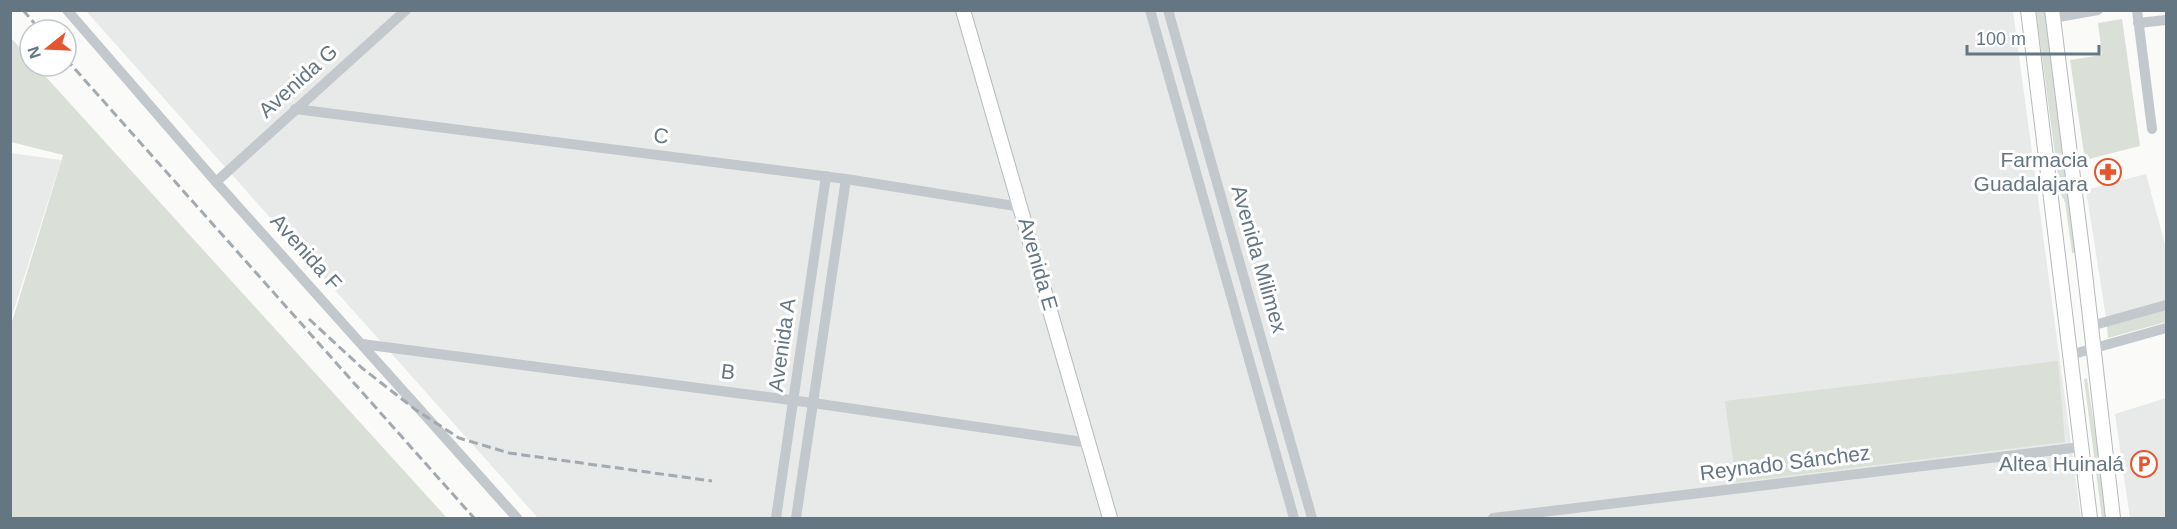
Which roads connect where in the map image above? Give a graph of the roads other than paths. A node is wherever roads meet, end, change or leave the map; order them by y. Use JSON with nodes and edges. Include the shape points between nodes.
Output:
{"nodes":[{"id":1,"x":67,"y":10,"type":"edge"},
{"id":2,"x":406,"y":10,"type":"edge"},
{"id":3,"x":963,"y":10,"type":"edge"},
{"id":4,"x":1150,"y":10,"type":"edge"},
{"id":5,"x":1168,"y":10,"type":"edge"},
{"id":6,"x":2028,"y":10,"type":"edge"},
{"id":7,"x":2098,"y":10,"type":"edge"},
{"id":8,"x":2137,"y":10,"type":"edge"},
{"id":9,"x":2053,"y":14,"type":"edge"},
{"id":10,"x":2166,"y":20,"type":"edge"},
{"id":11,"x":2138,"y":22,"type":"junction"},
{"id":12,"x":295,"y":109,"type":"junction"},
{"id":13,"x":2152,"y":129,"type":"dead end"},
{"id":14,"x":826,"y":177,"type":"junction"},
{"id":15,"x":846,"y":179,"type":"junction"},
{"id":16,"x":216,"y":182,"type":"junction"},
{"id":17,"x":1022,"y":207,"type":"junction"},
{"id":18,"x":812,"y":276,"type":"junction"},
{"id":19,"x":831,"y":278,"type":"junction"},
{"id":20,"x":2166,"y":305,"type":"edge"},
{"id":21,"x":2091,"y":326,"type":"junction"},
{"id":22,"x":2166,"y":328,"type":"edge"},
{"id":23,"x":362,"y":344,"type":"junction"},
{"id":24,"x":2082,"y":352,"type":"junction"},
{"id":25,"x":793,"y":400,"type":"junction"},
{"id":26,"x":813,"y":403,"type":"junction"},
{"id":27,"x":1089,"y":443,"type":"junction"},
{"id":28,"x":2081,"y":447,"type":"junction"},
{"id":29,"x":2091,"y":516,"type":"edge"},
{"id":30,"x":517,"y":519,"type":"edge"},
{"id":31,"x":776,"y":519,"type":"edge"},
{"id":32,"x":796,"y":519,"type":"edge"},
{"id":33,"x":1110,"y":519,"type":"edge"},
{"id":34,"x":1294,"y":519,"type":"edge"},
{"id":35,"x":1312,"y":519,"type":"edge"},
{"id":36,"x":1493,"y":519,"type":"edge"},
{"id":37,"x":2113,"y":519,"type":"edge"}],
"edges":[{"from":1,"to":16,"type":"street","name":"Avenida F"},
{"from":2,"to":12,"type":"street","name":"Avenida G"},
{"from":3,"to":17,"type":"main road","name":"Avenida E"},
{"from":4,"to":34,"type":"street","name":"Avenida Milimex"},
{"from":5,"to":35,"type":"street","name":"Avenida Milimex"},
{"from":6,"to":24,"type":"main road","via":[[2060,280]]},
{"from":7,"to":9,"type":"street"},
{"from":8,"to":11,"type":"street"},
{"from":9,"to":21,"type":"main road"},
{"from":10,"to":11,"type":"street"},
{"from":11,"to":13,"type":"street"},
{"from":12,"to":14,"type":"street","name":"C"},
{"from":12,"to":16,"type":"street","name":"Avenida G"},
{"from":14,"to":15,"type":"street","name":"C"},
{"from":14,"to":18,"type":"street","name":"Avenida A"},
{"from":15,"to":17,"type":"street","name":"C"},
{"from":15,"to":19,"type":"street","name":"Avenida A"},
{"from":16,"to":23,"type":"street","name":"Avenida F"},
{"from":17,"to":27,"type":"main road","name":"Avenida E"},
{"from":18,"to":19,"type":"street"},
{"from":18,"to":25,"type":"street","name":"Avenida A"},
{"from":19,"to":26,"type":"street","name":"Avenida A"},
{"from":20,"to":21,"type":"street"},
{"from":21,"to":24,"type":"main road"},
{"from":22,"to":24,"type":"street"},
{"from":23,"to":25,"type":"street","name":"B"},
{"from":23,"to":30,"type":"street","name":"Avenida F"},
{"from":24,"to":28,"type":"main road"},
{"from":24,"to":37,"type":"main road","via":[[2103,423]]},
{"from":25,"to":26,"type":"street","name":"B"},
{"from":25,"to":31,"type":"street","name":"Avenida A"},
{"from":26,"to":27,"type":"street","name":"B"},
{"from":26,"to":32,"type":"street","name":"Avenida A"},
{"from":27,"to":33,"type":"main road","name":"Avenida E"},
{"from":28,"to":29,"type":"main road"},
{"from":28,"to":36,"type":"street","name":"Reynado Sánchez"}]}
